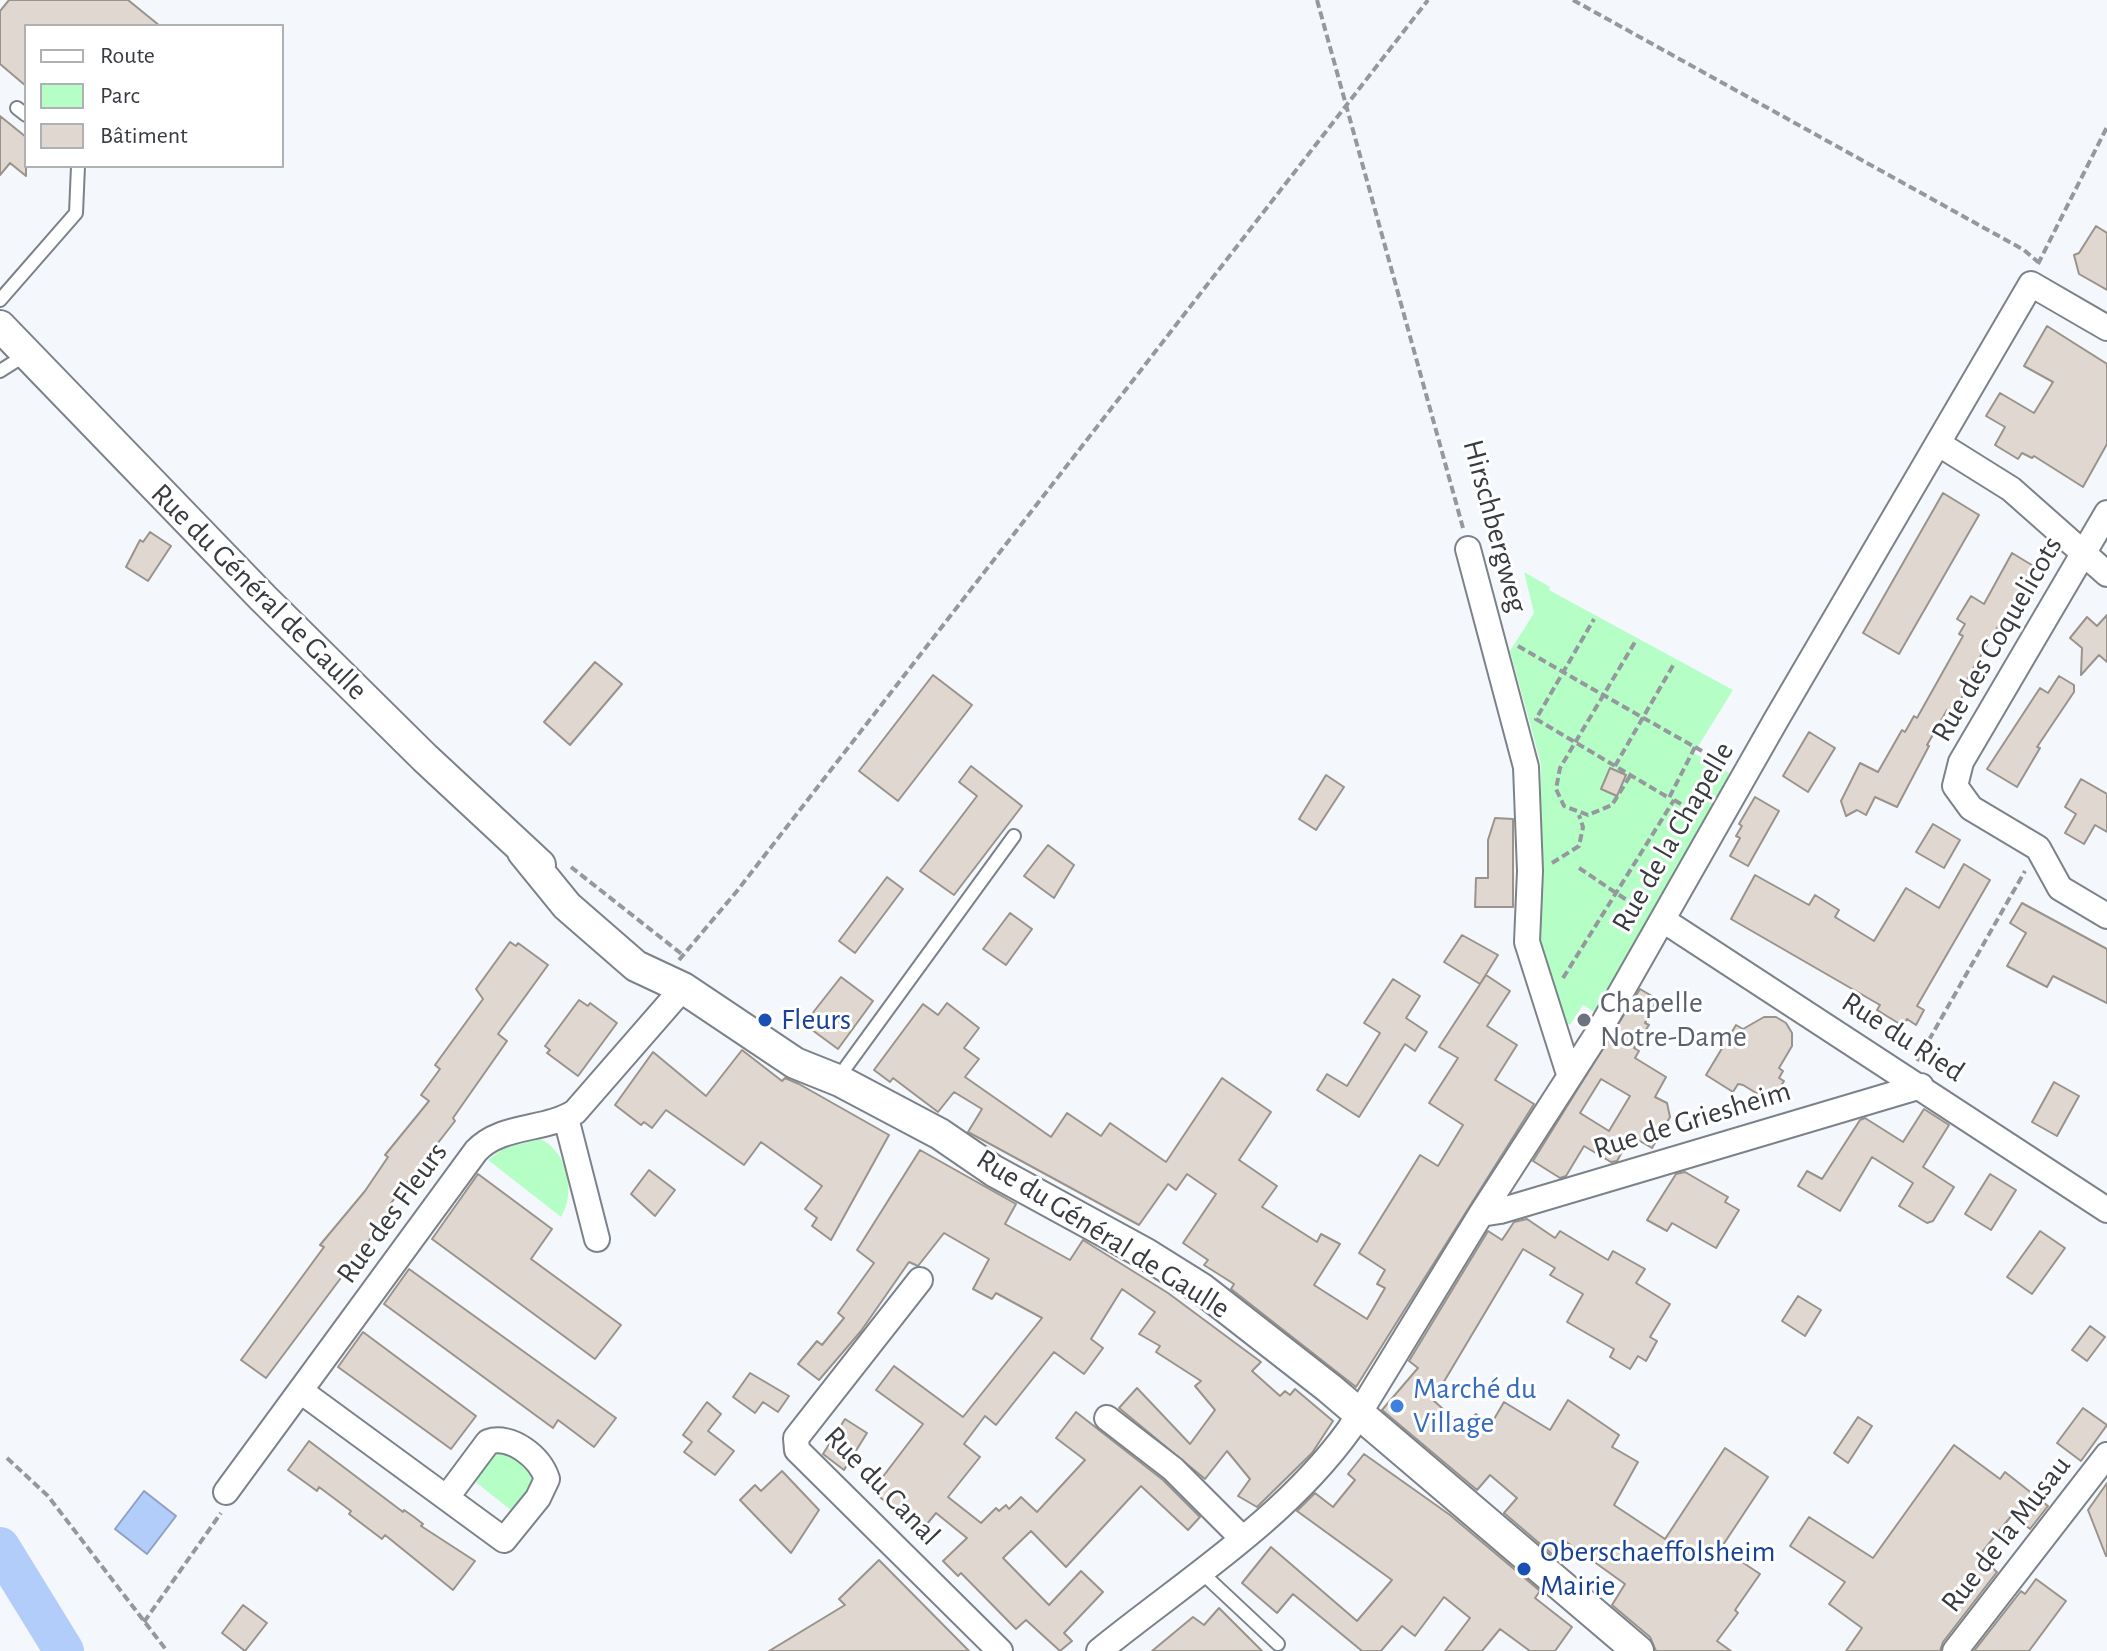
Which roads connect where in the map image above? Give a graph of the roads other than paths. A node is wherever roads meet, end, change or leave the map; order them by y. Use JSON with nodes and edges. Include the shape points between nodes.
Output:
{"nodes":[{"id":1,"x":78,"y":168,"type":"edge"},
{"id":2,"x":0,"y":300,"type":"edge"},
{"id":3,"x":0,"y":326,"type":"edge"},
{"id":4,"x":2107,"y":328,"type":"edge"},
{"id":5,"x":27,"y":354,"type":"junction"},
{"id":6,"x":0,"y":371,"type":"edge"},
{"id":7,"x":1939,"y":444,"type":"junction"},
{"id":8,"x":2107,"y":513,"type":"edge"},
{"id":9,"x":1468,"y":549,"type":"road end"},
{"id":10,"x":2084,"y":553,"type":"junction"},
{"id":11,"x":2107,"y":574,"type":"edge"},
{"id":12,"x":1014,"y":836,"type":"dead end"},
{"id":13,"x":2107,"y":916,"type":"edge"},
{"id":14,"x":1663,"y":920,"type":"junction"},
{"id":15,"x":677,"y":980,"type":"junction"},
{"id":16,"x":1569,"y":1074,"type":"junction"},
{"id":17,"x":840,"y":1081,"type":"junction"},
{"id":18,"x":1914,"y":1082,"type":"junction"},
{"id":19,"x":566,"y":1118,"type":"junction"},
{"id":20,"x":2107,"y":1210,"type":"edge"},
{"id":21,"x":1481,"y":1214,"type":"junction"},
{"id":22,"x":597,"y":1239,"type":"dead end"},
{"id":23,"x":920,"y":1280,"type":"dead end"},
{"id":24,"x":302,"y":1392,"type":"junction"},
{"id":25,"x":1359,"y":1414,"type":"junction"},
{"id":26,"x":1107,"y":1418,"type":"dead end"},
{"id":27,"x":2107,"y":1455,"type":"edge"},
{"id":28,"x":226,"y":1492,"type":"road end"},
{"id":29,"x":447,"y":1497,"type":"junction"},
{"id":30,"x":1242,"y":1538,"type":"junction"},
{"id":31,"x":1200,"y":1571,"type":"junction"},
{"id":32,"x":1278,"y":1644,"type":"dead end"},
{"id":33,"x":1000,"y":1651,"type":"edge"},
{"id":34,"x":1099,"y":1651,"type":"edge"},
{"id":35,"x":1638,"y":1651,"type":"edge"},
{"id":36,"x":1955,"y":1651,"type":"edge"}],
"edges":[{"from":1,"to":2,"type":"lane","via":[[76,213]]},
{"from":3,"to":5,"type":"street","name":"Rue du Général de Gaulle"},
{"from":4,"to":7,"type":"street","name":"Rue de la Chapelle","via":[[2035,273]]},
{"from":5,"to":6,"type":"lane"},
{"from":5,"to":15,"type":"street","name":"Rue du Général de Gaulle","via":[[263,598],[523,852],[567,906],[656,978]]},
{"from":7,"to":10,"type":"street","via":[[2011,489]]},
{"from":7,"to":14,"type":"street","name":"Rue de la Chapelle"},
{"from":8,"to":10,"type":"street","name":"Rue des Coquelicots"},
{"from":9,"to":16,"type":"street","name":"Hirschbergweg","via":[[1526,767],[1527,942]]},
{"from":10,"to":11,"type":"street"},
{"from":10,"to":13,"type":"street","name":"Rue des Coquelicots","via":[[1955,777],[1957,793],[1971,808],[2038,848],[2060,888]]},
{"from":12,"to":17,"type":"lane"},
{"from":14,"to":16,"type":"street","name":"Rue de la Chapelle"},
{"from":14,"to":18,"type":"street","name":"Rue du Ried"},
{"from":15,"to":17,"type":"street","name":"Rue du Général de Gaulle","via":[[795,1063]]},
{"from":15,"to":19,"type":"street","name":"Rue des Fleurs","via":[[582,1106]]},
{"from":16,"to":21,"type":"street","name":"Rue de la Chapelle"},
{"from":17,"to":25,"type":"street","name":"Rue du Général de Gaulle","via":[[1171,1269]]},
{"from":18,"to":20,"type":"street","name":"Rue du Ried"},
{"from":18,"to":21,"type":"street","name":"Rue de Griesheim"},
{"from":19,"to":22,"type":"street"},
{"from":19,"to":24,"type":"street","name":"Rue des Fleurs","via":[[482,1145]]},
{"from":21,"to":25,"type":"street","name":"Rue de la Chapelle"},
{"from":23,"to":33,"type":"street","name":"Rue du Canal","via":[[796,1438],[797,1450]]},
{"from":24,"to":28,"type":"street","name":"Rue des Fleurs"},
{"from":24,"to":29,"type":"street"},
{"from":25,"to":30,"type":"street","via":[[1316,1470]]},
{"from":25,"to":35,"type":"street","name":"Rue du Général de Gaulle"},
{"from":26,"to":30,"type":"street","via":[[1173,1469]]},
{"from":27,"to":36,"type":"street","name":"Rue de la Musau"},
{"from":29,"to":29,"type":"street","via":[[488,1442],[505,1440],[538,1461],[547,1479],[504,1540]]},
{"from":30,"to":31,"type":"street"},
{"from":31,"to":32,"type":"lane"},
{"from":31,"to":34,"type":"street"}]}
